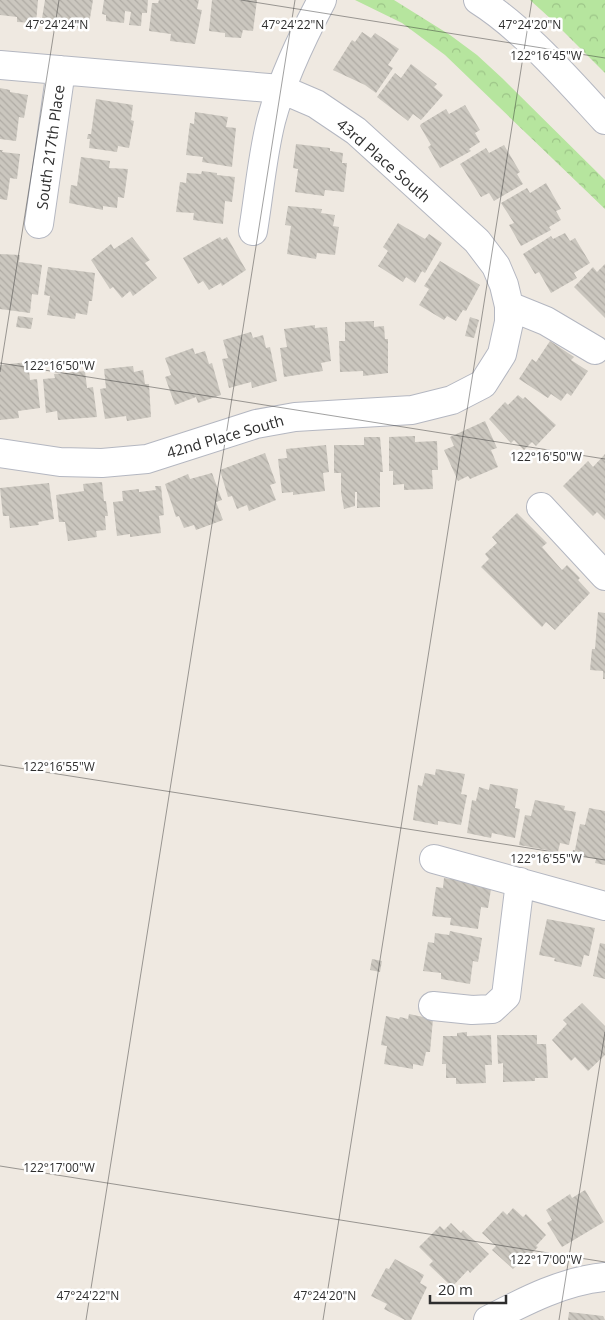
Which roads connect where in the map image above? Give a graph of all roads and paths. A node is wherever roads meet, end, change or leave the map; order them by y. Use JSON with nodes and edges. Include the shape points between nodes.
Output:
{"nodes":[{"id":1,"x":322,"y":0,"type":"edge"},
{"id":2,"x":478,"y":0,"type":"edge"},
{"id":3,"x":0,"y":65,"type":"edge"},
{"id":4,"x":61,"y":70,"type":"junction"},
{"id":5,"x":281,"y":89,"type":"junction"},
{"id":6,"x":605,"y":120,"type":"edge"},
{"id":7,"x":39,"y":224,"type":"dead end"},
{"id":8,"x":253,"y":231,"type":"dead end"},
{"id":9,"x":509,"y":306,"type":"junction"},
{"id":10,"x":506,"y":337,"type":"joint"},
{"id":11,"x":595,"y":350,"type":"dead end"},
{"id":12,"x":0,"y":453,"type":"edge"},
{"id":13,"x":541,"y":507,"type":"dead end"},
{"id":14,"x":605,"y":576,"type":"edge"},
{"id":15,"x":434,"y":859,"type":"dead end"},
{"id":16,"x":520,"y":882,"type":"junction"},
{"id":17,"x":605,"y":906,"type":"edge"},
{"id":18,"x":433,"y":1006,"type":"dead end"},
{"id":19,"x":605,"y":1277,"type":"edge"},
{"id":20,"x":488,"y":1320,"type":"edge"}],
"edges":[{"from":1,"to":5,"type":"street"},
{"from":2,"to":6,"type":"street","via":[[557,68]]},
{"from":3,"to":4,"type":"street","name":"43rd Place South"},
{"from":4,"to":5,"type":"street","name":"43rd Place South"},
{"from":4,"to":7,"type":"street","name":"South 217th Place"},
{"from":5,"to":8,"type":"street","via":[[271,122]]},
{"from":5,"to":9,"type":"street","name":"43rd Place South","via":[[316,104],[356,131],[477,241],[496,266]]},
{"from":9,"to":10,"type":"street","name":"43rd Place South"},
{"from":9,"to":11,"type":"street","via":[[546,322]]},
{"from":10,"to":12,"type":"street","name":"42nd Place South","via":[[502,354],[483,384],[452,400],[412,410],[256,424],[146,459],[60,462]]},
{"from":13,"to":14,"type":"street"},
{"from":15,"to":16,"type":"street"},
{"from":16,"to":17,"type":"street"},
{"from":16,"to":18,"type":"street","via":[[506,996],[492,1009]]},
{"from":19,"to":20,"type":"street","via":[[563,1286]]}]}
